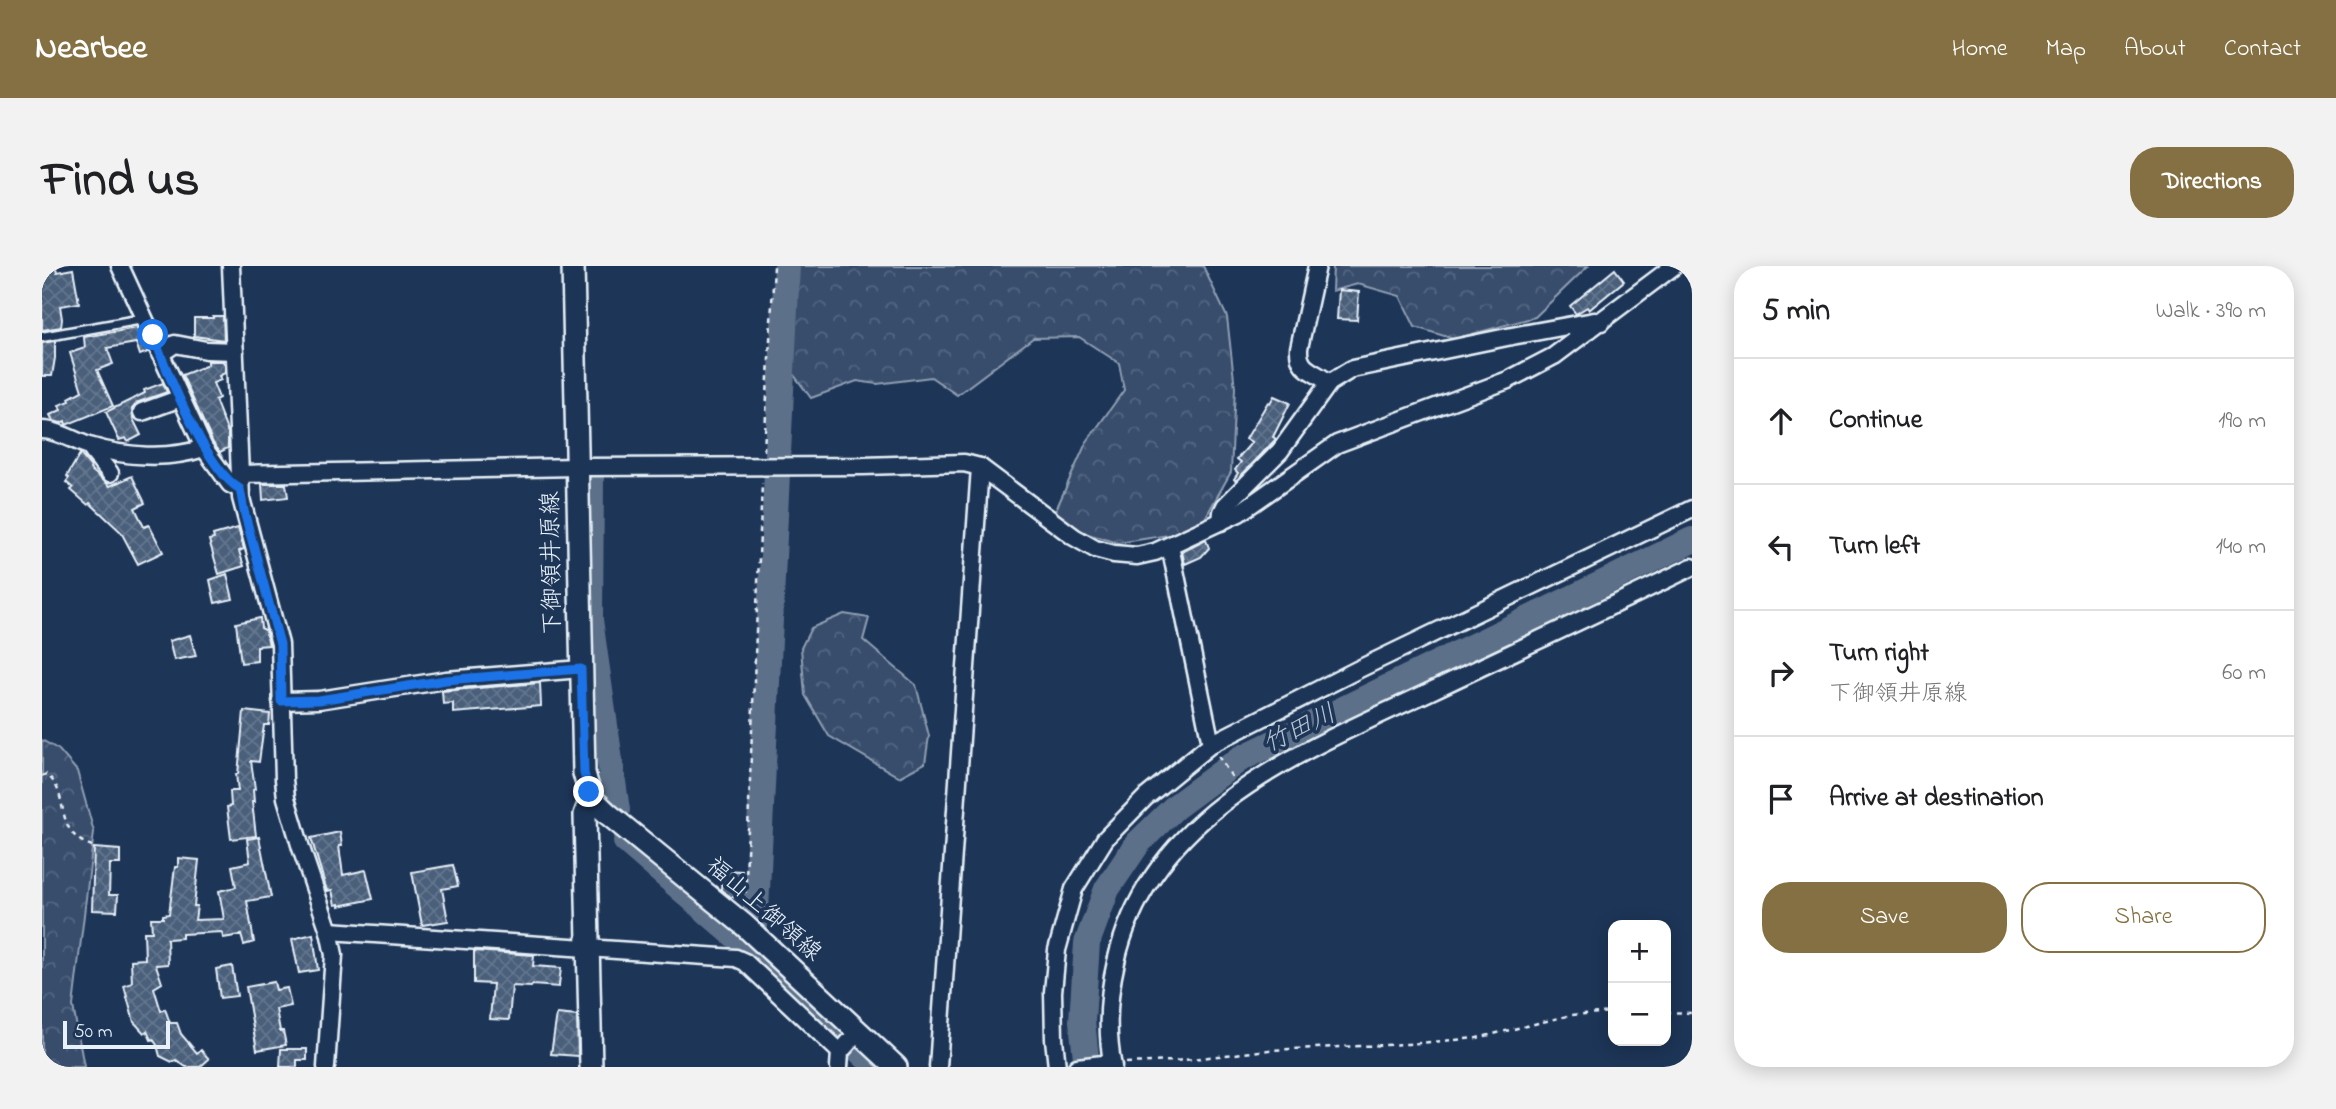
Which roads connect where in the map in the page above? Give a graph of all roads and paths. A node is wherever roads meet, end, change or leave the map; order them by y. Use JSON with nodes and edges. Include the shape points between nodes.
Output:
{"nodes":[{"id":1,"x":120,"y":266,"type":"edge"},
{"id":2,"x":231,"y":266,"type":"edge"},
{"id":3,"x":573,"y":266,"type":"edge"},
{"id":4,"x":774,"y":266,"type":"edge"},
{"id":5,"x":1317,"y":266,"type":"edge"},
{"id":6,"x":1674,"y":266,"type":"edge"},
{"id":7,"x":144,"y":317,"type":"junction"},
{"id":8,"x":1601,"y":322,"type":"junction"},
{"id":9,"x":42,"y":337,"type":"edge"},
{"id":10,"x":235,"y":351,"type":"junction"},
{"id":11,"x":160,"y":354,"type":"junction"},
{"id":12,"x":1329,"y":383,"type":"junction"},
{"id":13,"x":181,"y":398,"type":"junction"},
{"id":14,"x":142,"y":412,"type":"dead end"},
{"id":15,"x":42,"y":430,"type":"edge"},
{"id":16,"x":202,"y":444,"type":"junction"},
{"id":17,"x":91,"y":447,"type":"junction"},
{"id":18,"x":138,"y":447,"type":"dead end"},
{"id":19,"x":578,"y":467,"type":"junction"},
{"id":20,"x":764,"y":467,"type":"junction"},
{"id":21,"x":980,"y":467,"type":"junction"},
{"id":22,"x":110,"y":473,"type":"dead end"},
{"id":23,"x":240,"y":482,"type":"junction"},
{"id":24,"x":1692,"y":509,"type":"edge"},
{"id":25,"x":1221,"y":522,"type":"junction"},
{"id":26,"x":1170,"y":546,"type":"junction"},
{"id":27,"x":1692,"y":567,"type":"edge"},
{"id":28,"x":581,"y":669,"type":"junction"},
{"id":29,"x":281,"y":701,"type":"junction"},
{"id":30,"x":1212,"y":746,"type":"junction"},
{"id":31,"x":42,"y":776,"type":"edge"},
{"id":32,"x":1238,"y":787,"type":"dead end"},
{"id":33,"x":592,"y":798,"type":"junction"},
{"id":34,"x":92,"y":846,"type":"dead end"},
{"id":35,"x":749,"y":929,"type":"junction"},
{"id":36,"x":329,"y":930,"type":"junction"},
{"id":37,"x":589,"y":947,"type":"junction"},
{"id":38,"x":1608,"y":1012,"type":"edge"},
{"id":39,"x":1671,"y":1012,"type":"edge"},
{"id":40,"x":1692,"y":1013,"type":"edge"},
{"id":41,"x":857,"y":1033,"type":"junction"},
{"id":42,"x":840,"y":1056,"type":"edge"},
{"id":43,"x":1110,"y":1065,"type":"edge"},
{"id":44,"x":326,"y":1067,"type":"edge"},
{"id":45,"x":592,"y":1067,"type":"edge"},
{"id":46,"x":896,"y":1067,"type":"edge"},
{"id":47,"x":938,"y":1067,"type":"edge"},
{"id":48,"x":1057,"y":1067,"type":"edge"},
{"id":49,"x":1077,"y":1067,"type":"edge"}],
"edges":[{"from":1,"to":7,"type":"street"},
{"from":2,"to":10,"type":"street"},
{"from":3,"to":19,"type":"main road","name":"下御領井原線"},
{"from":4,"to":20,"type":"path"},
{"from":5,"to":12,"type":"street","via":[[1298,359]]},
{"from":6,"to":8,"type":"street"},
{"from":7,"to":9,"type":"lane"},
{"from":7,"to":11,"type":"street"},
{"from":8,"to":12,"type":"street","via":[[1352,369]]},
{"from":8,"to":25,"type":"street","via":[[1554,356],[1508,380],[1337,444]]},
{"from":10,"to":11,"type":"street","via":[[175,344]]},
{"from":10,"to":23,"type":"street"},
{"from":11,"to":13,"type":"street"},
{"from":12,"to":25,"type":"street","via":[[1280,451],[1225,506]]},
{"from":13,"to":14,"type":"street"},
{"from":13,"to":16,"type":"street"},
{"from":15,"to":17,"type":"street"},
{"from":16,"to":17,"type":"street","via":[[167,456]]},
{"from":16,"to":18,"type":"street"},
{"from":16,"to":23,"type":"street","via":[[230,484]]},
{"from":17,"to":22,"type":"street"},
{"from":19,"to":20,"type":"street"},
{"from":19,"to":23,"type":"street"},
{"from":19,"to":28,"type":"main road","name":"下御領井原線"},
{"from":20,"to":21,"type":"street","via":[[964,463]]},
{"from":20,"to":35,"type":"path","via":[[744,914]]},
{"from":21,"to":26,"type":"street","via":[[1095,549],[1137,556]]},
{"from":21,"to":47,"type":"street"},
{"from":23,"to":29,"type":"street","via":[[280,644]]},
{"from":24,"to":30,"type":"street","via":[[1359,668]]},
{"from":25,"to":26,"type":"street"},
{"from":26,"to":30,"type":"street"},
{"from":27,"to":43,"type":"street","via":[[1300,753],[1209,813],[1167,856],[1130,918],[1112,980]]},
{"from":28,"to":29,"type":"street"},
{"from":28,"to":33,"type":"main road","name":"下御領井原線","via":[[584,773]]},
{"from":29,"to":36,"type":"street","via":[[286,798]]},
{"from":30,"to":32,"type":"path"},
{"from":30,"to":48,"type":"street","via":[[1146,797],[1105,839],[1074,889],[1057,950]]},
{"from":31,"to":34,"type":"path","via":[[53,780],[69,831]]},
{"from":33,"to":35,"type":"main road","name":"福山上御領線"},
{"from":33,"to":37,"type":"main road","name":"下御領井原線","via":[[585,815]]},
{"from":35,"to":41,"type":"main road","name":"福山上御領線"},
{"from":36,"to":37,"type":"street"},
{"from":36,"to":44,"type":"street","via":[[334,965]]},
{"from":37,"to":42,"type":"street","via":[[736,958]]},
{"from":37,"to":45,"type":"main road","name":"下御領井原線"},
{"from":38,"to":43,"type":"path","via":[[1571,1016],[1477,1038]]},
{"from":39,"to":40,"type":"path"},
{"from":41,"to":42,"type":"street"},
{"from":41,"to":46,"type":"main road","name":"福山上御領線"},
{"from":43,"to":49,"type":"street"}]}
